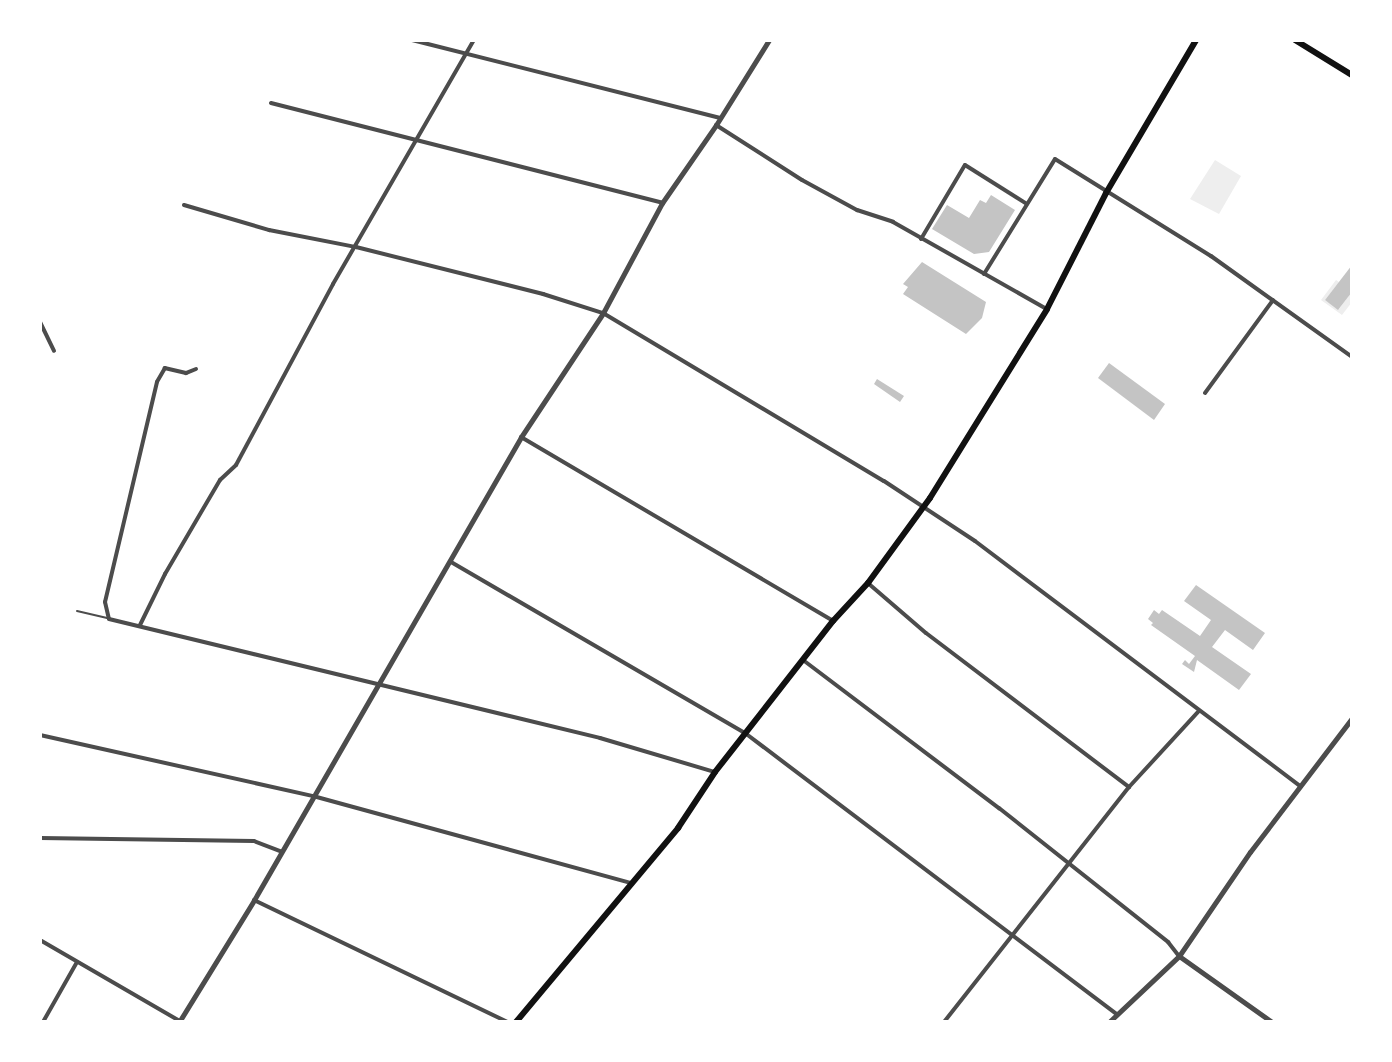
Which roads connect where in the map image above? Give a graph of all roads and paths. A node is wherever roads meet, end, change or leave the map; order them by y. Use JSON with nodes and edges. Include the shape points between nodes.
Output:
{"nodes":[{"id":1,"x":412,"y":40,"type":"edge"},
{"id":2,"x":474,"y":40,"type":"edge"},
{"id":3,"x":769,"y":40,"type":"edge"},
{"id":4,"x":1196,"y":40,"type":"edge"},
{"id":5,"x":1295,"y":40,"type":"edge"},
{"id":6,"x":467,"y":52,"type":"junction"},
{"id":7,"x":1352,"y":75,"type":"edge"},
{"id":8,"x":271,"y":103,"type":"dead end"},
{"id":9,"x":720,"y":118,"type":"junction"},
{"id":10,"x":716,"y":125,"type":"junction"},
{"id":11,"x":418,"y":139,"type":"junction"},
{"id":12,"x":1106,"y":193,"type":"junction"},
{"id":13,"x":662,"y":203,"type":"junction"},
{"id":14,"x":1027,"y":204,"type":"junction"},
{"id":15,"x":184,"y":205,"type":"dead end"},
{"id":16,"x":921,"y":239,"type":"junction"},
{"id":17,"x":356,"y":247,"type":"junction"},
{"id":18,"x":984,"y":274,"type":"junction"},
{"id":19,"x":1273,"y":300,"type":"junction"},
{"id":20,"x":1047,"y":309,"type":"junction"},
{"id":21,"x":603,"y":313,"type":"junction"},
{"id":22,"x":40,"y":322,"type":"edge"},
{"id":23,"x":54,"y":351,"type":"dead end"},
{"id":24,"x":1352,"y":357,"type":"edge"},
{"id":25,"x":196,"y":369,"type":"dead end"},
{"id":26,"x":1205,"y":393,"type":"dead end"},
{"id":27,"x":521,"y":437,"type":"junction"},
{"id":28,"x":923,"y":507,"type":"junction"},
{"id":29,"x":451,"y":562,"type":"junction"},
{"id":30,"x":868,"y":583,"type":"junction"},
{"id":31,"x":77,"y":611,"type":"dead end"},
{"id":32,"x":109,"y":619,"type":"junction"},
{"id":33,"x":833,"y":621,"type":"junction"},
{"id":34,"x":140,"y":625,"type":"junction"},
{"id":35,"x":803,"y":660,"type":"junction"},
{"id":36,"x":379,"y":684,"type":"junction"},
{"id":37,"x":1198,"y":712,"type":"junction"},
{"id":38,"x":1352,"y":718,"type":"edge"},
{"id":39,"x":745,"y":733,"type":"junction"},
{"id":40,"x":40,"y":735,"type":"edge"},
{"id":41,"x":715,"y":772,"type":"junction"},
{"id":42,"x":1129,"y":787,"type":"junction"},
{"id":43,"x":1301,"y":787,"type":"junction"},
{"id":44,"x":313,"y":796,"type":"junction"},
{"id":45,"x":40,"y":838,"type":"edge"},
{"id":46,"x":280,"y":851,"type":"junction"},
{"id":47,"x":1067,"y":862,"type":"junction"},
{"id":48,"x":632,"y":883,"type":"junction"},
{"id":49,"x":254,"y":900,"type":"junction"},
{"id":50,"x":1014,"y":933,"type":"junction"},
{"id":51,"x":40,"y":940,"type":"edge"},
{"id":52,"x":1179,"y":956,"type":"junction"},
{"id":53,"x":77,"y":962,"type":"junction"},
{"id":54,"x":1117,"y":1014,"type":"junction"},
{"id":55,"x":43,"y":1022,"type":"edge"},
{"id":56,"x":180,"y":1022,"type":"edge"},
{"id":57,"x":508,"y":1022,"type":"edge"},
{"id":58,"x":516,"y":1022,"type":"edge"},
{"id":59,"x":944,"y":1022,"type":"edge"},
{"id":60,"x":1109,"y":1022,"type":"edge"},
{"id":61,"x":1272,"y":1022,"type":"edge"}],
"edges":[{"from":1,"to":6,"type":"street"},
{"from":2,"to":6,"type":"street"},
{"from":3,"to":9,"type":"street"},
{"from":4,"to":12,"type":"main road"},
{"from":5,"to":7,"type":"main road"},
{"from":6,"to":9,"type":"street"},
{"from":6,"to":11,"type":"street"},
{"from":8,"to":11,"type":"street"},
{"from":9,"to":10,"type":"street"},
{"from":10,"to":13,"type":"street"},
{"from":10,"to":16,"type":"street","via":[[813,186]]},
{"from":11,"to":13,"type":"street"},
{"from":11,"to":17,"type":"street"},
{"from":12,"to":14,"type":"street","via":[[1055,159]]},
{"from":12,"to":19,"type":"street"},
{"from":12,"to":20,"type":"main road"},
{"from":13,"to":21,"type":"street"},
{"from":14,"to":16,"type":"street","via":[[965,165]]},
{"from":14,"to":18,"type":"street"},
{"from":15,"to":17,"type":"street","via":[[269,230]]},
{"from":16,"to":18,"type":"street"},
{"from":17,"to":21,"type":"street"},
{"from":17,"to":34,"type":"street"},
{"from":18,"to":20,"type":"street"},
{"from":19,"to":24,"type":"street"},
{"from":19,"to":26,"type":"street"},
{"from":20,"to":28,"type":"main road"},
{"from":21,"to":27,"type":"street"},
{"from":21,"to":28,"type":"street"},
{"from":22,"to":23,"type":"street"},
{"from":25,"to":32,"type":"street","via":[[186,373],[165,368],[157,382],[105,602]]},
{"from":27,"to":29,"type":"street"},
{"from":27,"to":33,"type":"street"},
{"from":28,"to":30,"type":"main road"},
{"from":28,"to":37,"type":"street","via":[[1044,591]]},
{"from":29,"to":36,"type":"street"},
{"from":29,"to":39,"type":"street"},
{"from":30,"to":33,"type":"main road"},
{"from":30,"to":42,"type":"street"},
{"from":31,"to":32,"type":"lane"},
{"from":32,"to":34,"type":"street"},
{"from":33,"to":35,"type":"main road"},
{"from":34,"to":36,"type":"street"},
{"from":35,"to":39,"type":"main road"},
{"from":35,"to":47,"type":"street"},
{"from":36,"to":41,"type":"street"},
{"from":36,"to":44,"type":"street"},
{"from":37,"to":42,"type":"street"},
{"from":37,"to":43,"type":"street"},
{"from":38,"to":43,"type":"street"},
{"from":39,"to":41,"type":"main road"},
{"from":39,"to":50,"type":"street"},
{"from":40,"to":44,"type":"street"},
{"from":41,"to":48,"type":"main road"},
{"from":42,"to":47,"type":"street"},
{"from":43,"to":52,"type":"street"},
{"from":44,"to":46,"type":"street"},
{"from":44,"to":48,"type":"street"},
{"from":45,"to":46,"type":"street","via":[[254,841]]},
{"from":46,"to":49,"type":"street"},
{"from":47,"to":50,"type":"street"},
{"from":47,"to":52,"type":"street"},
{"from":48,"to":58,"type":"main road"},
{"from":49,"to":56,"type":"street"},
{"from":49,"to":57,"type":"street"},
{"from":50,"to":54,"type":"street"},
{"from":50,"to":59,"type":"street"},
{"from":51,"to":53,"type":"street"},
{"from":52,"to":54,"type":"street"},
{"from":52,"to":61,"type":"street"},
{"from":53,"to":55,"type":"street"},
{"from":53,"to":56,"type":"street"},
{"from":54,"to":60,"type":"street"}]}
